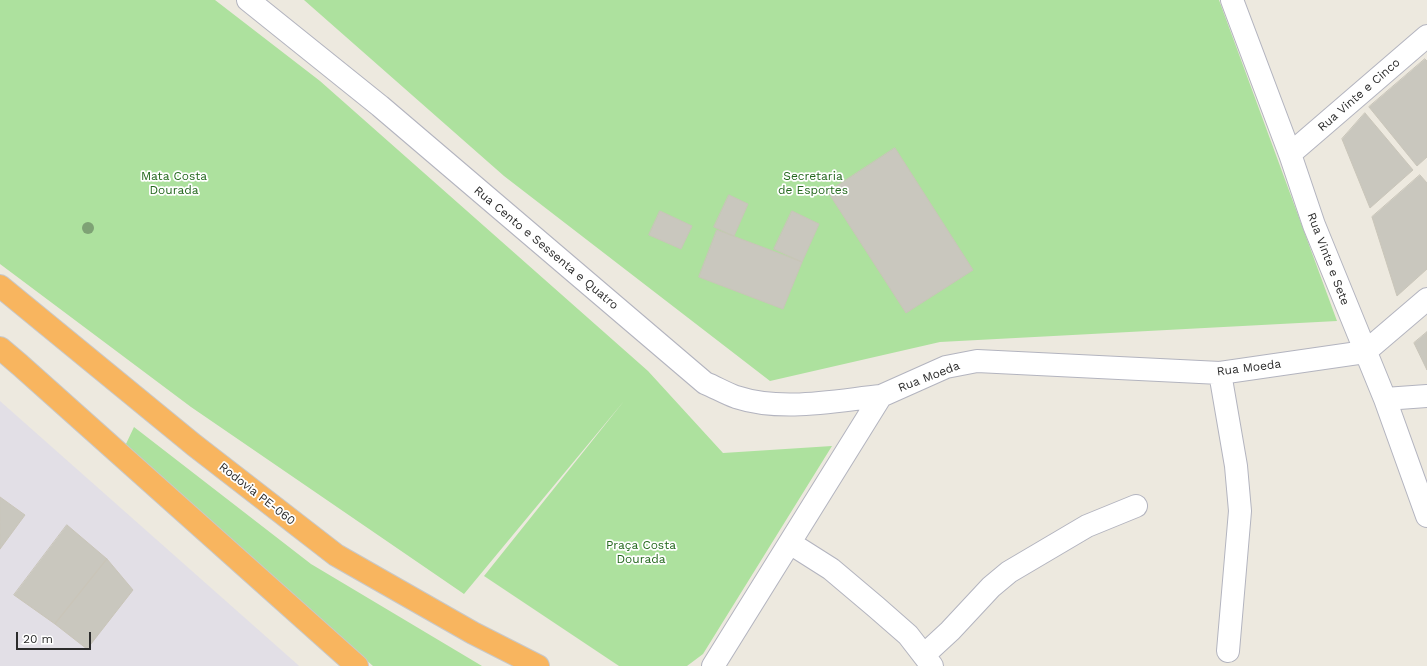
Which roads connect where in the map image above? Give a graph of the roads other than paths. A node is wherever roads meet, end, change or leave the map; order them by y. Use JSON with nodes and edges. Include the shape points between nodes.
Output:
{"nodes":[{"id":1,"x":248,"y":0,"type":"edge"},
{"id":2,"x":1232,"y":0,"type":"edge"},
{"id":3,"x":1427,"y":36,"type":"edge"},
{"id":4,"x":1290,"y":154,"type":"junction"},
{"id":5,"x":0,"y":286,"type":"edge"},
{"id":6,"x":1427,"y":299,"type":"edge"},
{"id":7,"x":0,"y":348,"type":"edge"},
{"id":8,"x":1365,"y":352,"type":"junction"},
{"id":9,"x":1220,"y":373,"type":"junction"},
{"id":10,"x":881,"y":396,"type":"junction"},
{"id":11,"x":1427,"y":396,"type":"edge"},
{"id":12,"x":1385,"y":399,"type":"junction"},
{"id":13,"x":1136,"y":506,"type":"dead end"},
{"id":14,"x":1427,"y":516,"type":"edge"},
{"id":15,"x":790,"y":543,"type":"junction"},
{"id":16,"x":1228,"y":651,"type":"dead end"},
{"id":17,"x":928,"y":661,"type":"edge"},
{"id":18,"x":357,"y":666,"type":"edge"},
{"id":19,"x":538,"y":666,"type":"edge"},
{"id":20,"x":713,"y":666,"type":"edge"}],
"edges":[{"from":1,"to":10,"type":"street","name":"Rua Cento e Sessenta e Quatro","via":[[380,106],[705,382],[735,397],[771,404],[809,404]]},
{"from":2,"to":4,"type":"street","name":"Rua Vinte e Sete"},
{"from":3,"to":4,"type":"street","name":"Rua Vinte e Cinco"},
{"from":4,"to":8,"type":"street","name":"Rua Vinte e Sete","via":[[1314,224]]},
{"from":5,"to":19,"type":"highway","name":"Rodovia PE-060","via":[[194,445],[336,555]]},
{"from":6,"to":8,"type":"street"},
{"from":7,"to":18,"type":"highway"},
{"from":8,"to":9,"type":"street","name":"Rua Moeda"},
{"from":8,"to":12,"type":"street","name":"Rua Vinte e Sete"},
{"from":9,"to":10,"type":"street","name":"Rua Moeda","via":[[977,361],[946,367]]},
{"from":9,"to":16,"type":"street","via":[[1236,466],[1240,511]]},
{"from":10,"to":15,"type":"street"},
{"from":11,"to":12,"type":"street"},
{"from":12,"to":14,"type":"street","name":"Rua Vinte e Sete"},
{"from":13,"to":17,"type":"street","via":[[1087,526],[1009,572],[990,587],[950,631]]},
{"from":15,"to":17,"type":"street","via":[[831,569],[908,635]]},
{"from":15,"to":20,"type":"street"}]}
